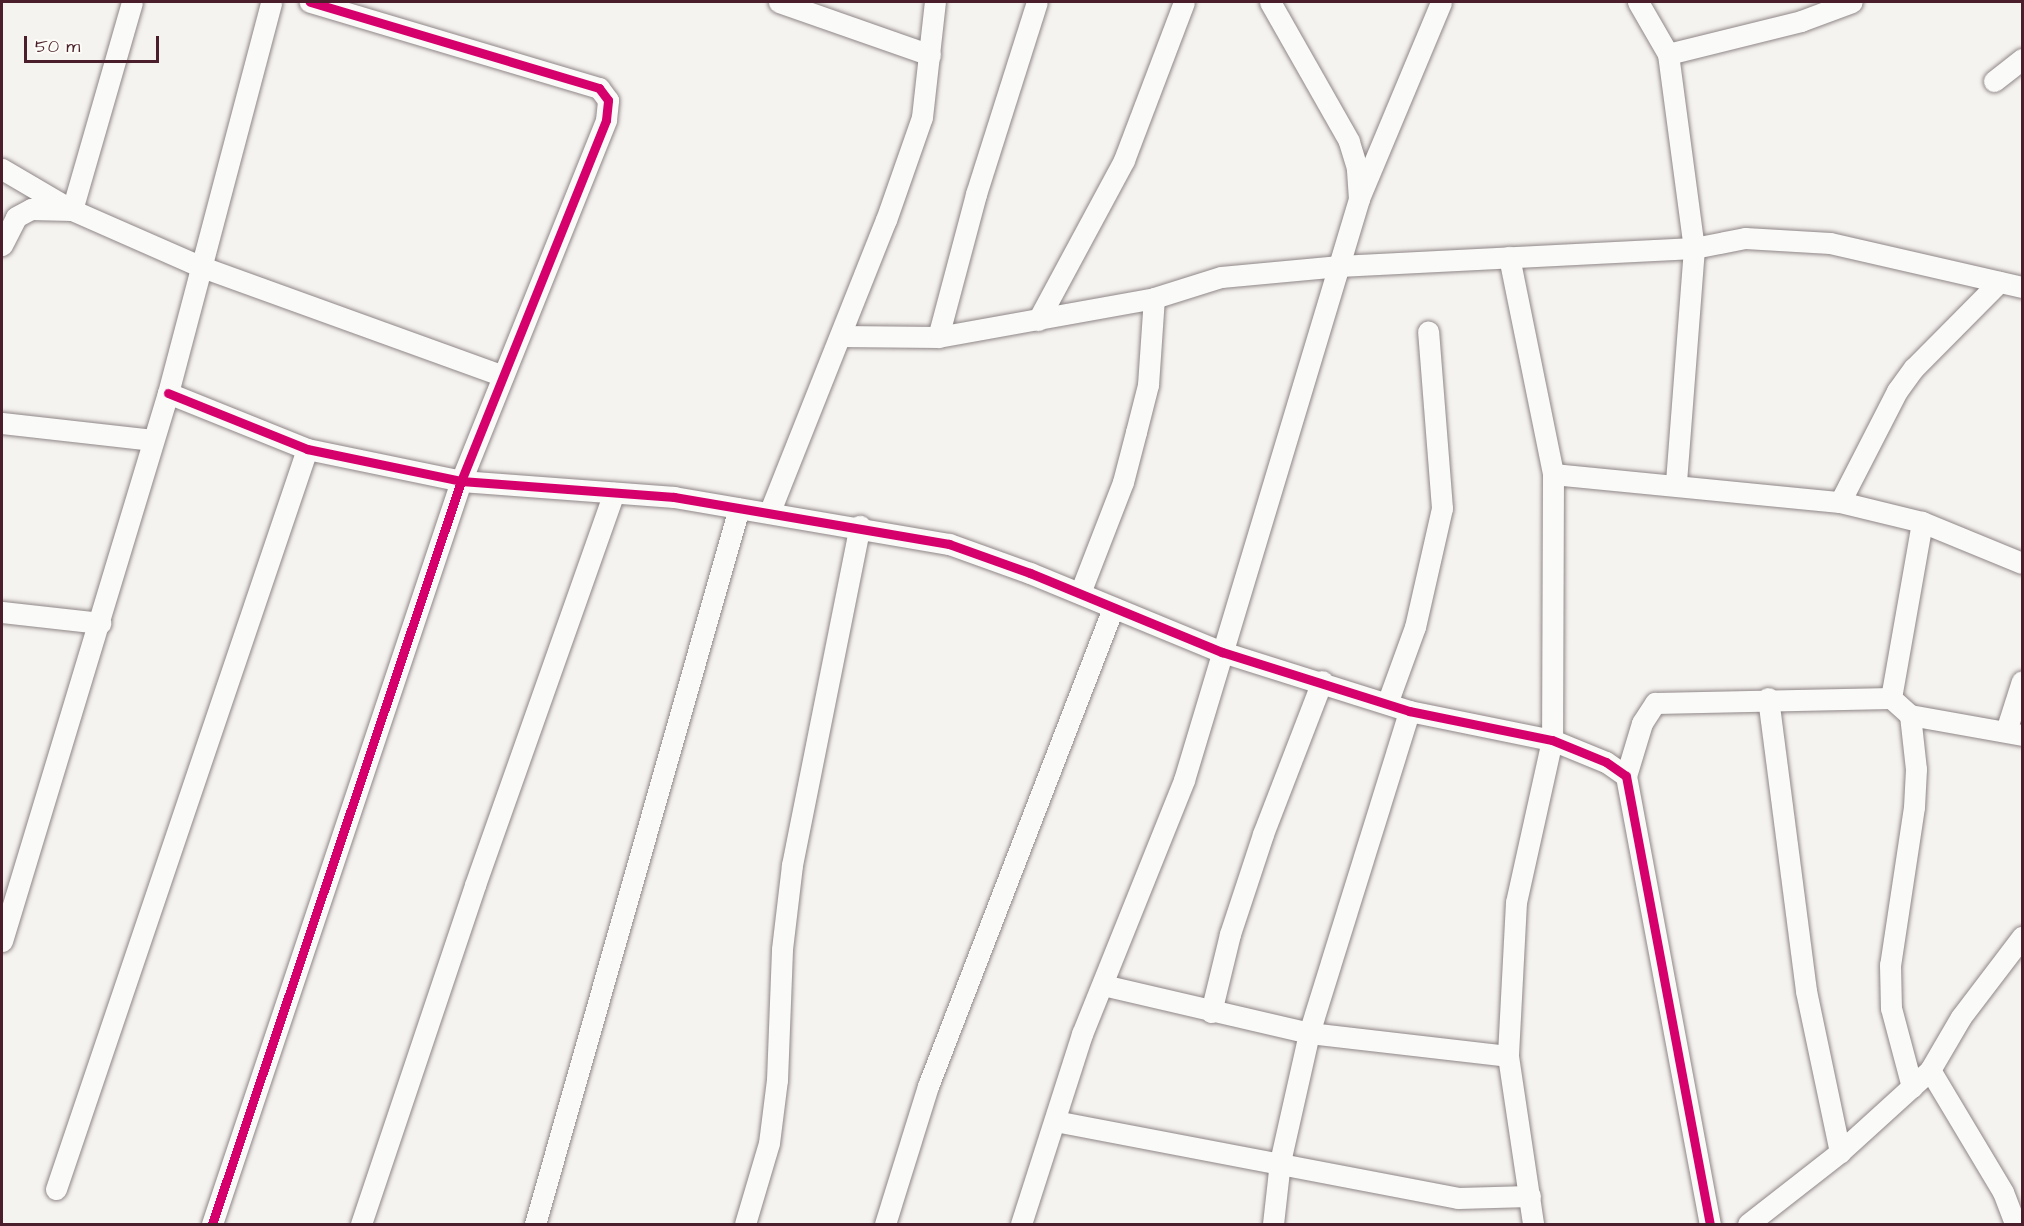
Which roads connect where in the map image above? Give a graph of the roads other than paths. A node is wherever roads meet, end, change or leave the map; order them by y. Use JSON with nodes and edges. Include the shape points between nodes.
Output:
{"nodes":[{"id":1,"x":132,"y":2,"type":"edge"},
{"id":2,"x":271,"y":2,"type":"edge"},
{"id":3,"x":310,"y":2,"type":"edge"},
{"id":4,"x":779,"y":2,"type":"edge"},
{"id":5,"x":935,"y":2,"type":"edge"},
{"id":6,"x":1037,"y":2,"type":"edge"},
{"id":7,"x":1184,"y":2,"type":"edge"},
{"id":8,"x":1270,"y":2,"type":"edge"},
{"id":9,"x":1441,"y":2,"type":"edge"},
{"id":10,"x":1638,"y":2,"type":"edge"},
{"id":11,"x":1852,"y":2,"type":"edge"},
{"id":12,"x":1668,"y":54,"type":"junction"},
{"id":13,"x":930,"y":55,"type":"junction"},
{"id":14,"x":2022,"y":59,"type":"edge"},
{"id":15,"x":1994,"y":81,"type":"dead end"},
{"id":16,"x":2,"y":169,"type":"edge"},
{"id":17,"x":1359,"y":199,"type":"junction"},
{"id":18,"x":72,"y":210,"type":"junction"},
{"id":19,"x":2,"y":246,"type":"edge"},
{"id":20,"x":1694,"y":248,"type":"junction"},
{"id":21,"x":1509,"y":257,"type":"junction"},
{"id":22,"x":1339,"y":266,"type":"junction"},
{"id":23,"x":202,"y":267,"type":"junction"},
{"id":24,"x":1999,"y":282,"type":"junction"},
{"id":25,"x":2022,"y":287,"type":"edge"},
{"id":26,"x":1154,"y":298,"type":"junction"},
{"id":27,"x":1038,"y":320,"type":"junction"},
{"id":28,"x":1428,"y":332,"type":"dead end"},
{"id":29,"x":840,"y":336,"type":"junction"},
{"id":30,"x":938,"y":337,"type":"junction"},
{"id":31,"x":503,"y":376,"type":"junction"},
{"id":32,"x":168,"y":393,"type":"junction"},
{"id":33,"x":2,"y":423,"type":"edge"},
{"id":34,"x":153,"y":440,"type":"junction"},
{"id":35,"x":307,"y":449,"type":"junction"},
{"id":36,"x":1553,"y":474,"type":"junction"},
{"id":37,"x":461,"y":481,"type":"junction"},
{"id":38,"x":1676,"y":484,"type":"junction"},
{"id":39,"x":614,"y":493,"type":"junction"},
{"id":40,"x":1840,"y":502,"type":"junction"},
{"id":41,"x":739,"y":508,"type":"junction"},
{"id":42,"x":770,"y":512,"type":"junction"},
{"id":43,"x":1922,"y":522,"type":"junction"},
{"id":44,"x":860,"y":526,"type":"junction"},
{"id":45,"x":2022,"y":563,"type":"edge"},
{"id":46,"x":1080,"y":593,"type":"junction"},
{"id":47,"x":1113,"y":608,"type":"junction"},
{"id":48,"x":2,"y":612,"type":"edge"},
{"id":49,"x":100,"y":623,"type":"junction"},
{"id":50,"x":1222,"y":652,"type":"junction"},
{"id":51,"x":1322,"y":681,"type":"junction"},
{"id":52,"x":2022,"y":681,"type":"edge"},
{"id":53,"x":1768,"y":698,"type":"junction"},
{"id":54,"x":1890,"y":698,"type":"junction"},
{"id":55,"x":1388,"y":701,"type":"junction"},
{"id":56,"x":1409,"y":711,"type":"junction"},
{"id":57,"x":1910,"y":715,"type":"junction"},
{"id":58,"x":2014,"y":733,"type":"edge"},
{"id":59,"x":1552,"y":740,"type":"junction"},
{"id":60,"x":1626,"y":776,"type":"junction"},
{"id":61,"x":2022,"y":937,"type":"edge"},
{"id":62,"x":2,"y":940,"type":"edge"},
{"id":63,"x":1103,"y":985,"type":"junction"},
{"id":64,"x":1211,"y":1012,"type":"junction"},
{"id":65,"x":1309,"y":1033,"type":"junction"},
{"id":66,"x":1508,"y":1056,"type":"junction"},
{"id":67,"x":1929,"y":1070,"type":"junction"},
{"id":68,"x":1912,"y":1087,"type":"junction"},
{"id":69,"x":1055,"y":1121,"type":"junction"},
{"id":70,"x":1840,"y":1152,"type":"junction"},
{"id":71,"x":1280,"y":1162,"type":"junction"},
{"id":72,"x":56,"y":1189,"type":"dead end"},
{"id":73,"x":2013,"y":1189,"type":"edge"},
{"id":74,"x":1530,"y":1196,"type":"junction"},
{"id":75,"x":212,"y":1224,"type":"edge"},
{"id":76,"x":362,"y":1224,"type":"edge"},
{"id":77,"x":535,"y":1224,"type":"edge"},
{"id":78,"x":745,"y":1224,"type":"edge"},
{"id":79,"x":885,"y":1224,"type":"edge"},
{"id":80,"x":1021,"y":1224,"type":"edge"},
{"id":81,"x":1274,"y":1224,"type":"edge"},
{"id":82,"x":1533,"y":1224,"type":"edge"},
{"id":83,"x":1710,"y":1224,"type":"edge"},
{"id":84,"x":1748,"y":1224,"type":"edge"},
{"id":85,"x":2016,"y":1224,"type":"edge"}],
"edges":[{"from":1,"to":18,"type":"street"},
{"from":2,"to":23,"type":"street"},
{"from":3,"to":31,"type":"street","via":[[599,88],[608,100],[606,120]]},
{"from":4,"to":13,"type":"street"},
{"from":5,"to":13,"type":"street"},
{"from":6,"to":30,"type":"street","via":[[976,194]]},
{"from":7,"to":27,"type":"street","via":[[1124,160]]},
{"from":8,"to":17,"type":"street","via":[[1349,141],[1357,168]]},
{"from":9,"to":17,"type":"street"},
{"from":10,"to":12,"type":"street"},
{"from":11,"to":12,"type":"street","via":[[1801,21]]},
{"from":12,"to":20,"type":"street"},
{"from":13,"to":29,"type":"street","via":[[922,117]]},
{"from":14,"to":15,"type":"street"},
{"from":16,"to":18,"type":"street"},
{"from":17,"to":22,"type":"street"},
{"from":18,"to":19,"type":"street","via":[[31,209],[16,217]]},
{"from":18,"to":23,"type":"street"},
{"from":20,"to":21,"type":"street"},
{"from":20,"to":24,"type":"street","via":[[1745,238],[1830,243]]},
{"from":20,"to":38,"type":"street"},
{"from":21,"to":22,"type":"street"},
{"from":21,"to":36,"type":"street"},
{"from":22,"to":26,"type":"street","via":[[1221,277]]},
{"from":22,"to":50,"type":"street"},
{"from":23,"to":31,"type":"street"},
{"from":23,"to":32,"type":"street"},
{"from":24,"to":25,"type":"street"},
{"from":24,"to":40,"type":"street","via":[[1897,391]]},
{"from":26,"to":27,"type":"street"},
{"from":26,"to":46,"type":"street","via":[[1148,385],[1123,482]]},
{"from":27,"to":30,"type":"street"},
{"from":28,"to":55,"type":"street","via":[[1442,508],[1414,627]]},
{"from":29,"to":30,"type":"street"},
{"from":29,"to":42,"type":"street"},
{"from":31,"to":37,"type":"street"},
{"from":32,"to":34,"type":"street"},
{"from":32,"to":35,"type":"street"},
{"from":33,"to":34,"type":"street"},
{"from":34,"to":49,"type":"street"},
{"from":35,"to":37,"type":"street"},
{"from":35,"to":72,"type":"street"},
{"from":36,"to":38,"type":"street"},
{"from":36,"to":59,"type":"street"},
{"from":37,"to":39,"type":"street"},
{"from":37,"to":75,"type":"street"},
{"from":38,"to":40,"type":"street"},
{"from":39,"to":41,"type":"street","via":[[674,497]]},
{"from":39,"to":76,"type":"street","via":[[475,885]]},
{"from":40,"to":43,"type":"street"},
{"from":41,"to":42,"type":"street"},
{"from":41,"to":77,"type":"street"},
{"from":42,"to":44,"type":"street"},
{"from":43,"to":45,"type":"street"},
{"from":43,"to":54,"type":"street"},
{"from":44,"to":46,"type":"street","via":[[950,544]]},
{"from":44,"to":78,"type":"street","via":[[792,865],[782,949],[777,1080],[769,1143]]},
{"from":46,"to":47,"type":"street"},
{"from":47,"to":50,"type":"street"},
{"from":47,"to":79,"type":"street","via":[[928,1086]]},
{"from":48,"to":49,"type":"street"},
{"from":49,"to":62,"type":"street"},
{"from":50,"to":51,"type":"street"},
{"from":50,"to":63,"type":"street","via":[[1184,780]]},
{"from":51,"to":55,"type":"street"},
{"from":51,"to":64,"type":"street","via":[[1230,934]]},
{"from":52,"to":58,"type":"street"},
{"from":53,"to":54,"type":"street"},
{"from":53,"to":60,"type":"street","via":[[1655,703],[1642,723]]},
{"from":53,"to":70,"type":"street","via":[[1806,991]]},
{"from":54,"to":57,"type":"street"},
{"from":55,"to":56,"type":"street"},
{"from":56,"to":59,"type":"street"},
{"from":56,"to":65,"type":"street"},
{"from":57,"to":58,"type":"street"},
{"from":57,"to":68,"type":"street","via":[[1916,769],[1914,807],[1890,965],[1891,1008]]},
{"from":59,"to":60,"type":"street","via":[[1606,762]]},
{"from":59,"to":66,"type":"street","via":[[1516,902]]},
{"from":60,"to":83,"type":"street"},
{"from":61,"to":67,"type":"street","via":[[1961,1017]]},
{"from":63,"to":64,"type":"street"},
{"from":63,"to":69,"type":"street"},
{"from":64,"to":65,"type":"street"},
{"from":65,"to":66,"type":"street"},
{"from":65,"to":71,"type":"street"},
{"from":66,"to":74,"type":"street"},
{"from":67,"to":68,"type":"street"},
{"from":67,"to":73,"type":"street"},
{"from":68,"to":70,"type":"street"},
{"from":69,"to":71,"type":"street"},
{"from":69,"to":80,"type":"street"},
{"from":70,"to":84,"type":"street"},
{"from":71,"to":74,"type":"street","via":[[1458,1198]]},
{"from":71,"to":81,"type":"street"},
{"from":73,"to":85,"type":"street"},
{"from":74,"to":82,"type":"street"}]}
